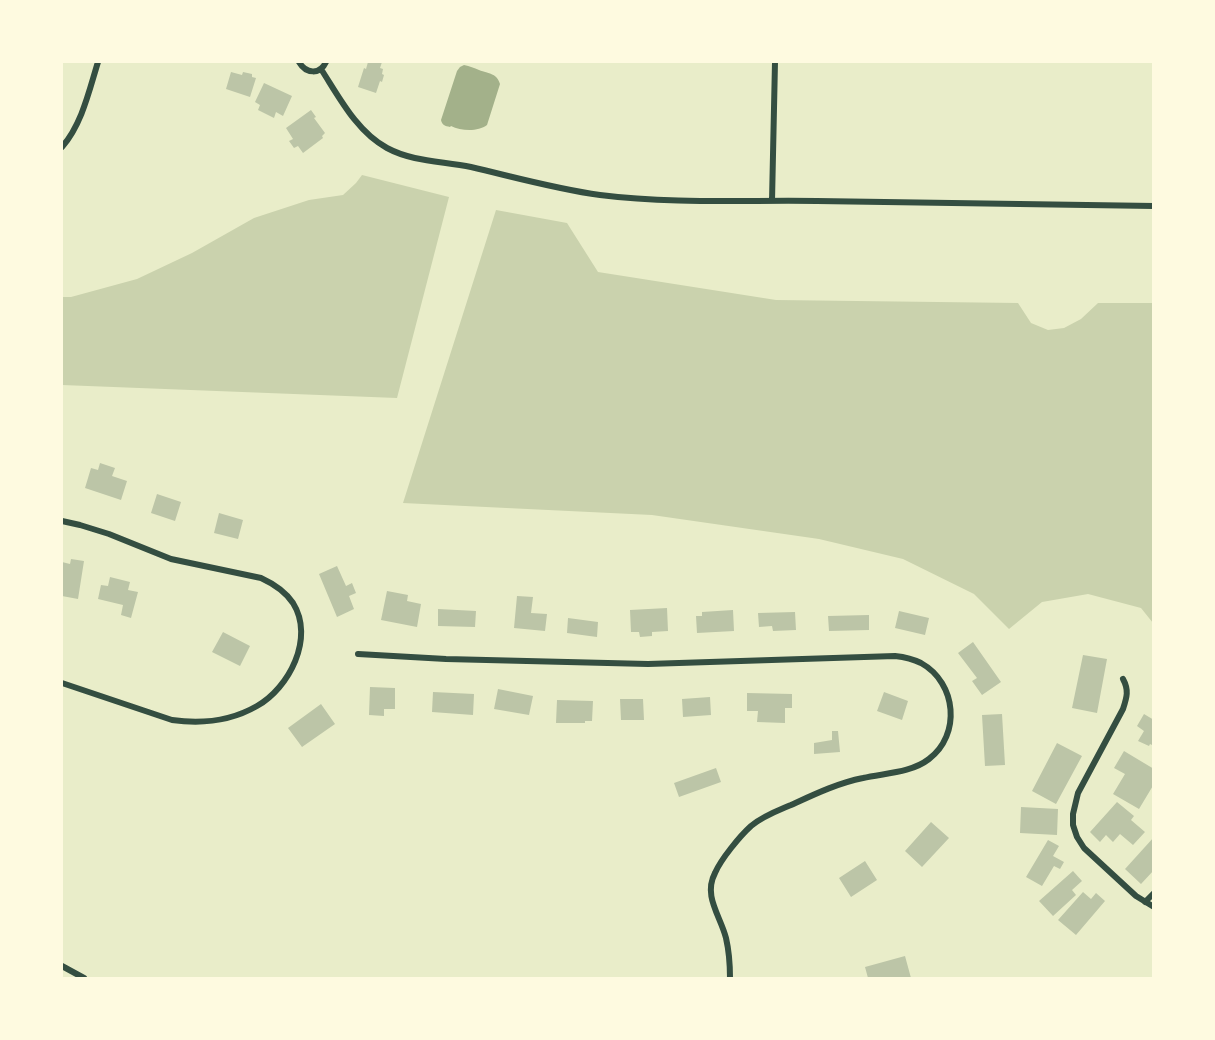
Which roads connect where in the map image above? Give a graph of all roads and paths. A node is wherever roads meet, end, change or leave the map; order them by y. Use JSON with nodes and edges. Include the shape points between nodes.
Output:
{"nodes":[{"id":1,"x":98,"y":62,"type":"edge"},
{"id":2,"x":299,"y":62,"type":"edge"},
{"id":3,"x":326,"y":62,"type":"edge"},
{"id":4,"x":775,"y":62,"type":"edge"},
{"id":5,"x":321,"y":69,"type":"junction"},
{"id":6,"x":62,"y":147,"type":"edge"},
{"id":7,"x":771,"y":201,"type":"junction"},
{"id":8,"x":1154,"y":206,"type":"edge"},
{"id":9,"x":62,"y":521,"type":"edge"},
{"id":10,"x":358,"y":654,"type":"dead end"},
{"id":11,"x":1123,"y":679,"type":"dead end"},
{"id":12,"x":62,"y":683,"type":"edge"},
{"id":13,"x":1154,"y":893,"type":"edge"},
{"id":14,"x":1145,"y":902,"type":"junction"},
{"id":15,"x":1154,"y":907,"type":"edge"},
{"id":16,"x":62,"y":966,"type":"edge"},
{"id":17,"x":84,"y":978,"type":"edge"},
{"id":18,"x":730,"y":978,"type":"edge"}],
"edges":[{"from":1,"to":6,"type":"street","via":[[85,107]]},
{"from":2,"to":5,"type":"street","via":[[307,71]]},
{"from":3,"to":5,"type":"street"},
{"from":4,"to":7,"type":"street"},
{"from":5,"to":7,"type":"street","via":[[363,130],[399,154],[599,195],[664,201]]},
{"from":7,"to":8,"type":"street"},
{"from":9,"to":12,"type":"street","via":[[171,559],[272,583],[297,611],[300,640],[298,654],[281,686],[258,706],[222,719],[189,723],[172,720]]},
{"from":10,"to":18,"type":"street","via":[[648,664],[895,656],[921,663],[933,672],[948,695],[951,717],[946,737],[930,759],[910,769],[834,785],[765,816],[740,837],[715,871],[710,891],[725,937]]},
{"from":11,"to":14,"type":"street","via":[[1127,686],[1123,709],[1075,800],[1073,825],[1084,849]]},
{"from":13,"to":14,"type":"street"},
{"from":14,"to":15,"type":"street"},
{"from":16,"to":17,"type":"street"}]}
